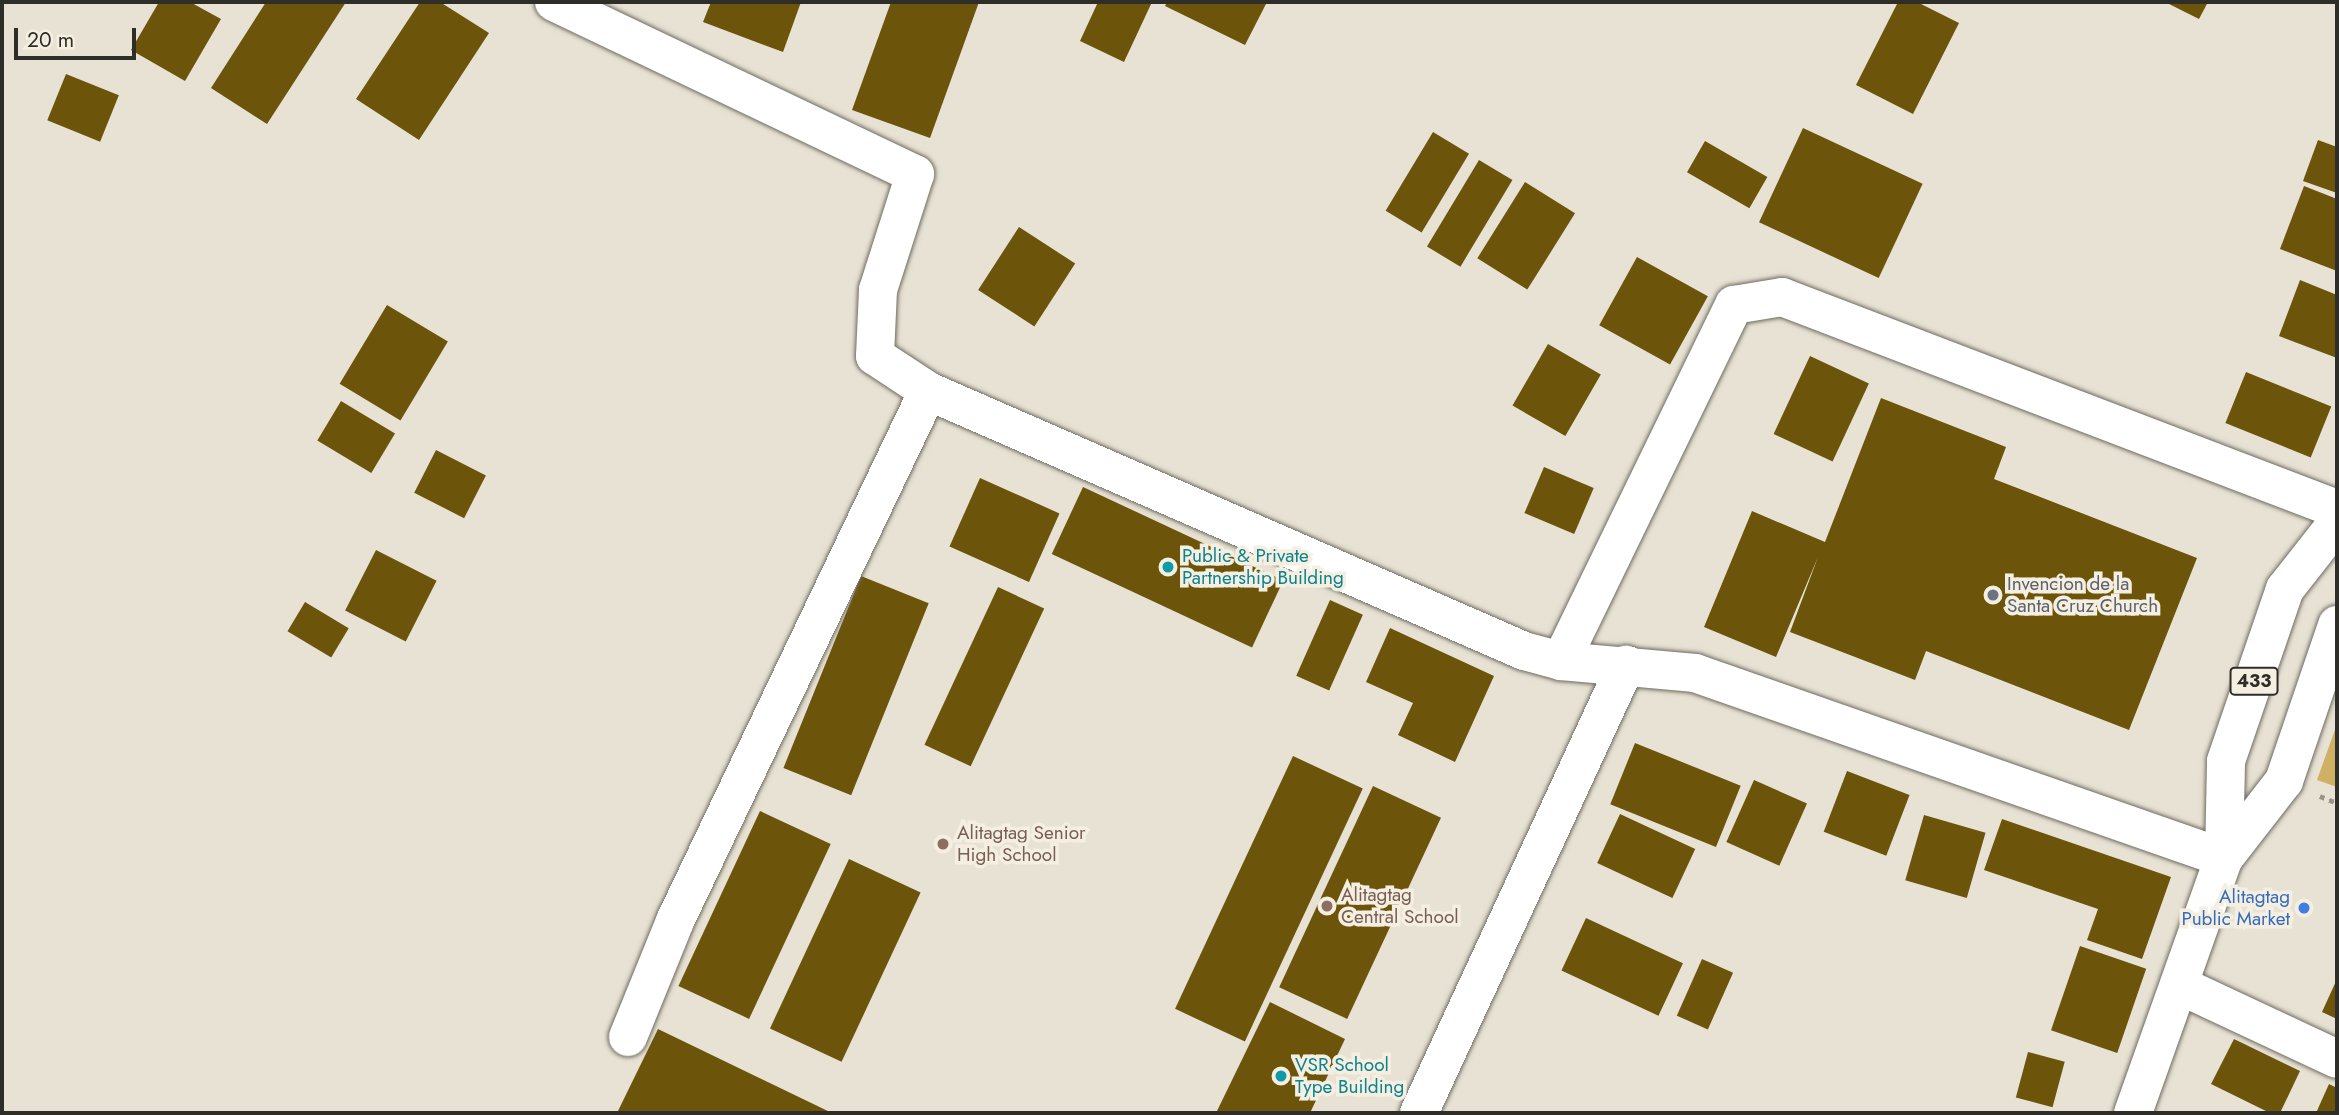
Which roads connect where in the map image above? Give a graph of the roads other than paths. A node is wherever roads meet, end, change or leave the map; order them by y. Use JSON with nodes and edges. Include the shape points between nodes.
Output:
{"nodes":[{"id":1,"x":554,"y":2,"type":"edge"},
{"id":2,"x":928,"y":391,"type":"junction"},
{"id":3,"x":2337,"y":509,"type":"edge"},
{"id":4,"x":2337,"y":523,"type":"edge"},
{"id":5,"x":2337,"y":625,"type":"edge"},
{"id":6,"x":1561,"y":661,"type":"junction"},
{"id":7,"x":1626,"y":665,"type":"junction"},
{"id":8,"x":2224,"y":858,"type":"junction"},
{"id":9,"x":2179,"y":985,"type":"junction"},
{"id":10,"x":628,"y":1037,"type":"dead end"},
{"id":11,"x":2337,"y":1059,"type":"edge"},
{"id":12,"x":1419,"y":1113,"type":"edge"},
{"id":13,"x":2133,"y":1113,"type":"edge"}],
"edges":[{"from":1,"to":2,"type":"street","via":[[915,174],[878,290],[875,355]]},
{"from":2,"to":6,"type":"street","via":[[1524,650]]},
{"from":2,"to":10,"type":"street","via":[[675,921]]},
{"from":3,"to":6,"type":"street","via":[[1782,297],[1734,305]]},
{"from":4,"to":8,"type":"street","number":"433","via":[[2285,589],[2226,761]]},
{"from":5,"to":8,"type":"street","number":"433","via":[[2284,781]]},
{"from":6,"to":7,"type":"street"},
{"from":7,"to":8,"type":"street","via":[[1695,673]]},
{"from":7,"to":12,"type":"street"},
{"from":8,"to":9,"type":"street","number":"433"},
{"from":9,"to":11,"type":"street"},
{"from":9,"to":13,"type":"street","number":"433"}]}
